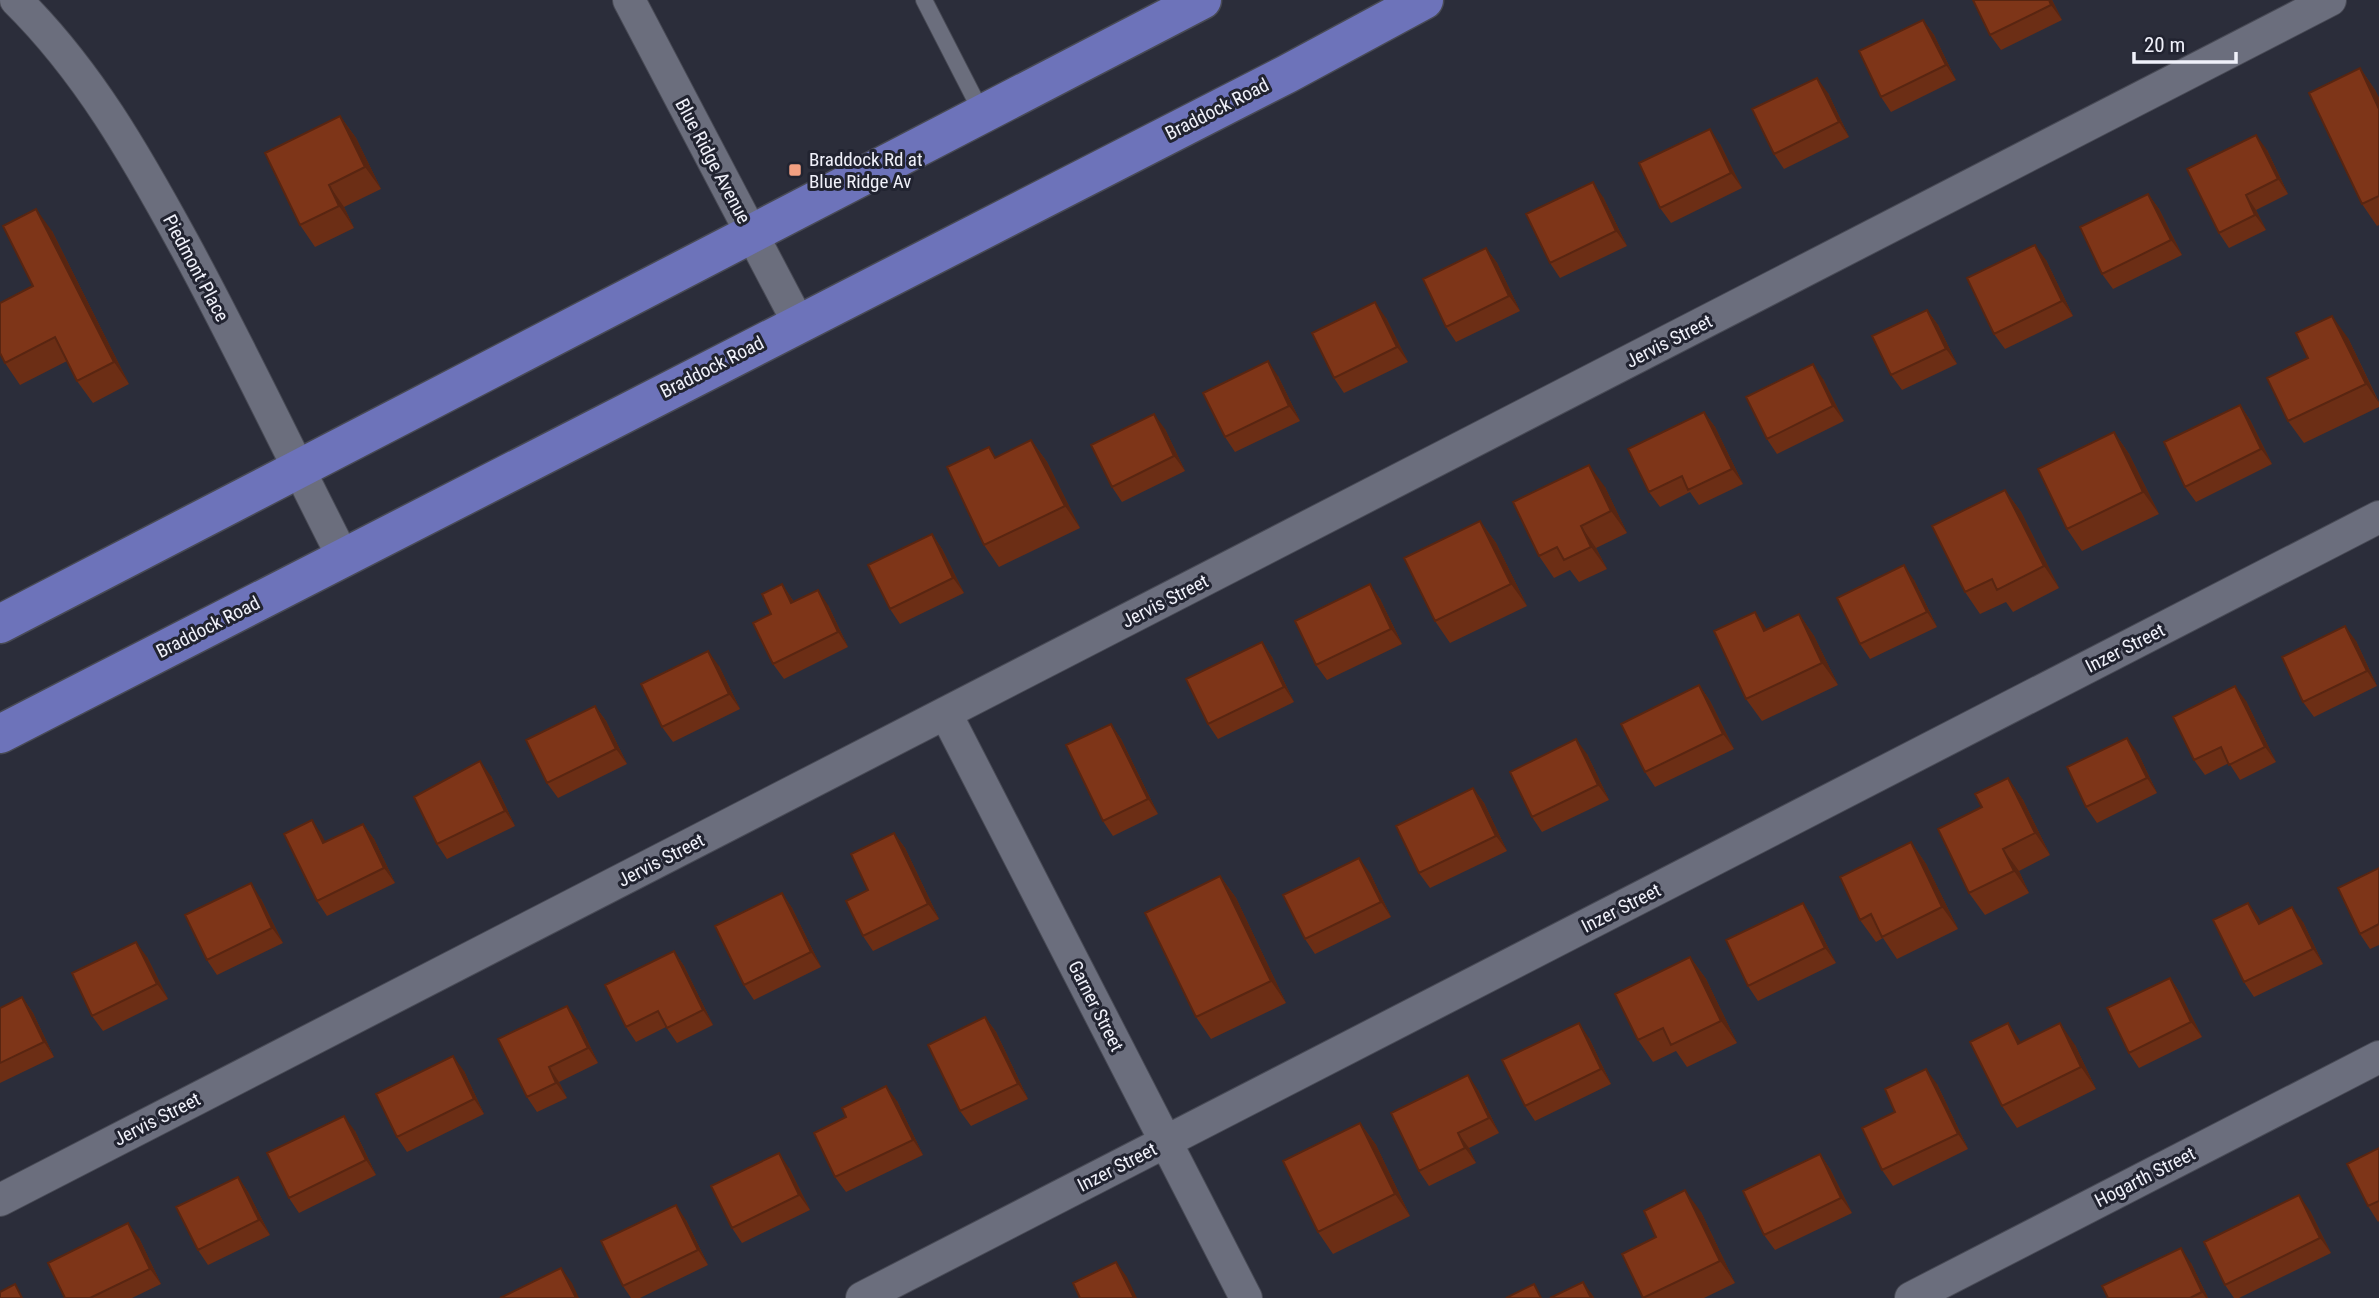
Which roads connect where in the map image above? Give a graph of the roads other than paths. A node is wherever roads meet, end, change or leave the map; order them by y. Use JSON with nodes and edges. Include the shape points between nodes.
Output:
{"nodes":[{"id":1,"x":16,"y":0,"type":"edge"},
{"id":2,"x":629,"y":0,"type":"edge"},
{"id":3,"x":924,"y":0,"type":"edge"},
{"id":4,"x":1202,"y":0,"type":"edge"},
{"id":5,"x":1424,"y":0,"type":"edge"},
{"id":6,"x":2330,"y":0,"type":"edge"},
{"id":7,"x":983,"y":116,"type":"junction"},
{"id":8,"x":752,"y":236,"type":"junction"},
{"id":9,"x":797,"y":323,"type":"junction"},
{"id":10,"x":298,"y":469,"type":"junction"},
{"id":11,"x":2379,"y":517,"type":"edge"},
{"id":12,"x":343,"y":557,"type":"junction"},
{"id":13,"x":0,"y":624,"type":"edge"},
{"id":14,"x":946,"y":713,"type":"junction"},
{"id":15,"x":0,"y":734,"type":"edge"},
{"id":16,"x":2379,"y":1057,"type":"edge"},
{"id":17,"x":1166,"y":1142,"type":"junction"},
{"id":18,"x":0,"y":1200,"type":"edge"},
{"id":19,"x":862,"y":1298,"type":"edge"},
{"id":20,"x":1246,"y":1298,"type":"edge"},
{"id":21,"x":1911,"y":1298,"type":"edge"}],
"edges":[{"from":1,"to":10,"type":"street","name":"Piedmont Place","via":[[61,48],[131,145]]},
{"from":2,"to":8,"type":"street","name":"Blue Ridge Avenue"},
{"from":3,"to":7,"type":"lane"},
{"from":4,"to":7,"type":"main road"},
{"from":5,"to":9,"type":"main road","name":"Braddock Road"},
{"from":6,"to":14,"type":"street","name":"Jervis Street"},
{"from":7,"to":8,"type":"main road"},
{"from":8,"to":9,"type":"street","name":"Blue Ridge Avenue"},
{"from":8,"to":10,"type":"main road"},
{"from":9,"to":12,"type":"main road","name":"Braddock Road"},
{"from":10,"to":12,"type":"street","name":"Piedmont Place"},
{"from":10,"to":13,"type":"main road"},
{"from":11,"to":17,"type":"street","name":"Inzer Street"},
{"from":12,"to":15,"type":"main road","name":"Braddock Road"},
{"from":14,"to":17,"type":"street","name":"Garner Street"},
{"from":14,"to":18,"type":"street","name":"Jervis Street"},
{"from":16,"to":21,"type":"street","name":"Hogarth Street"},
{"from":17,"to":19,"type":"street","name":"Inzer Street"},
{"from":17,"to":20,"type":"street","name":"Garner Street"}]}
